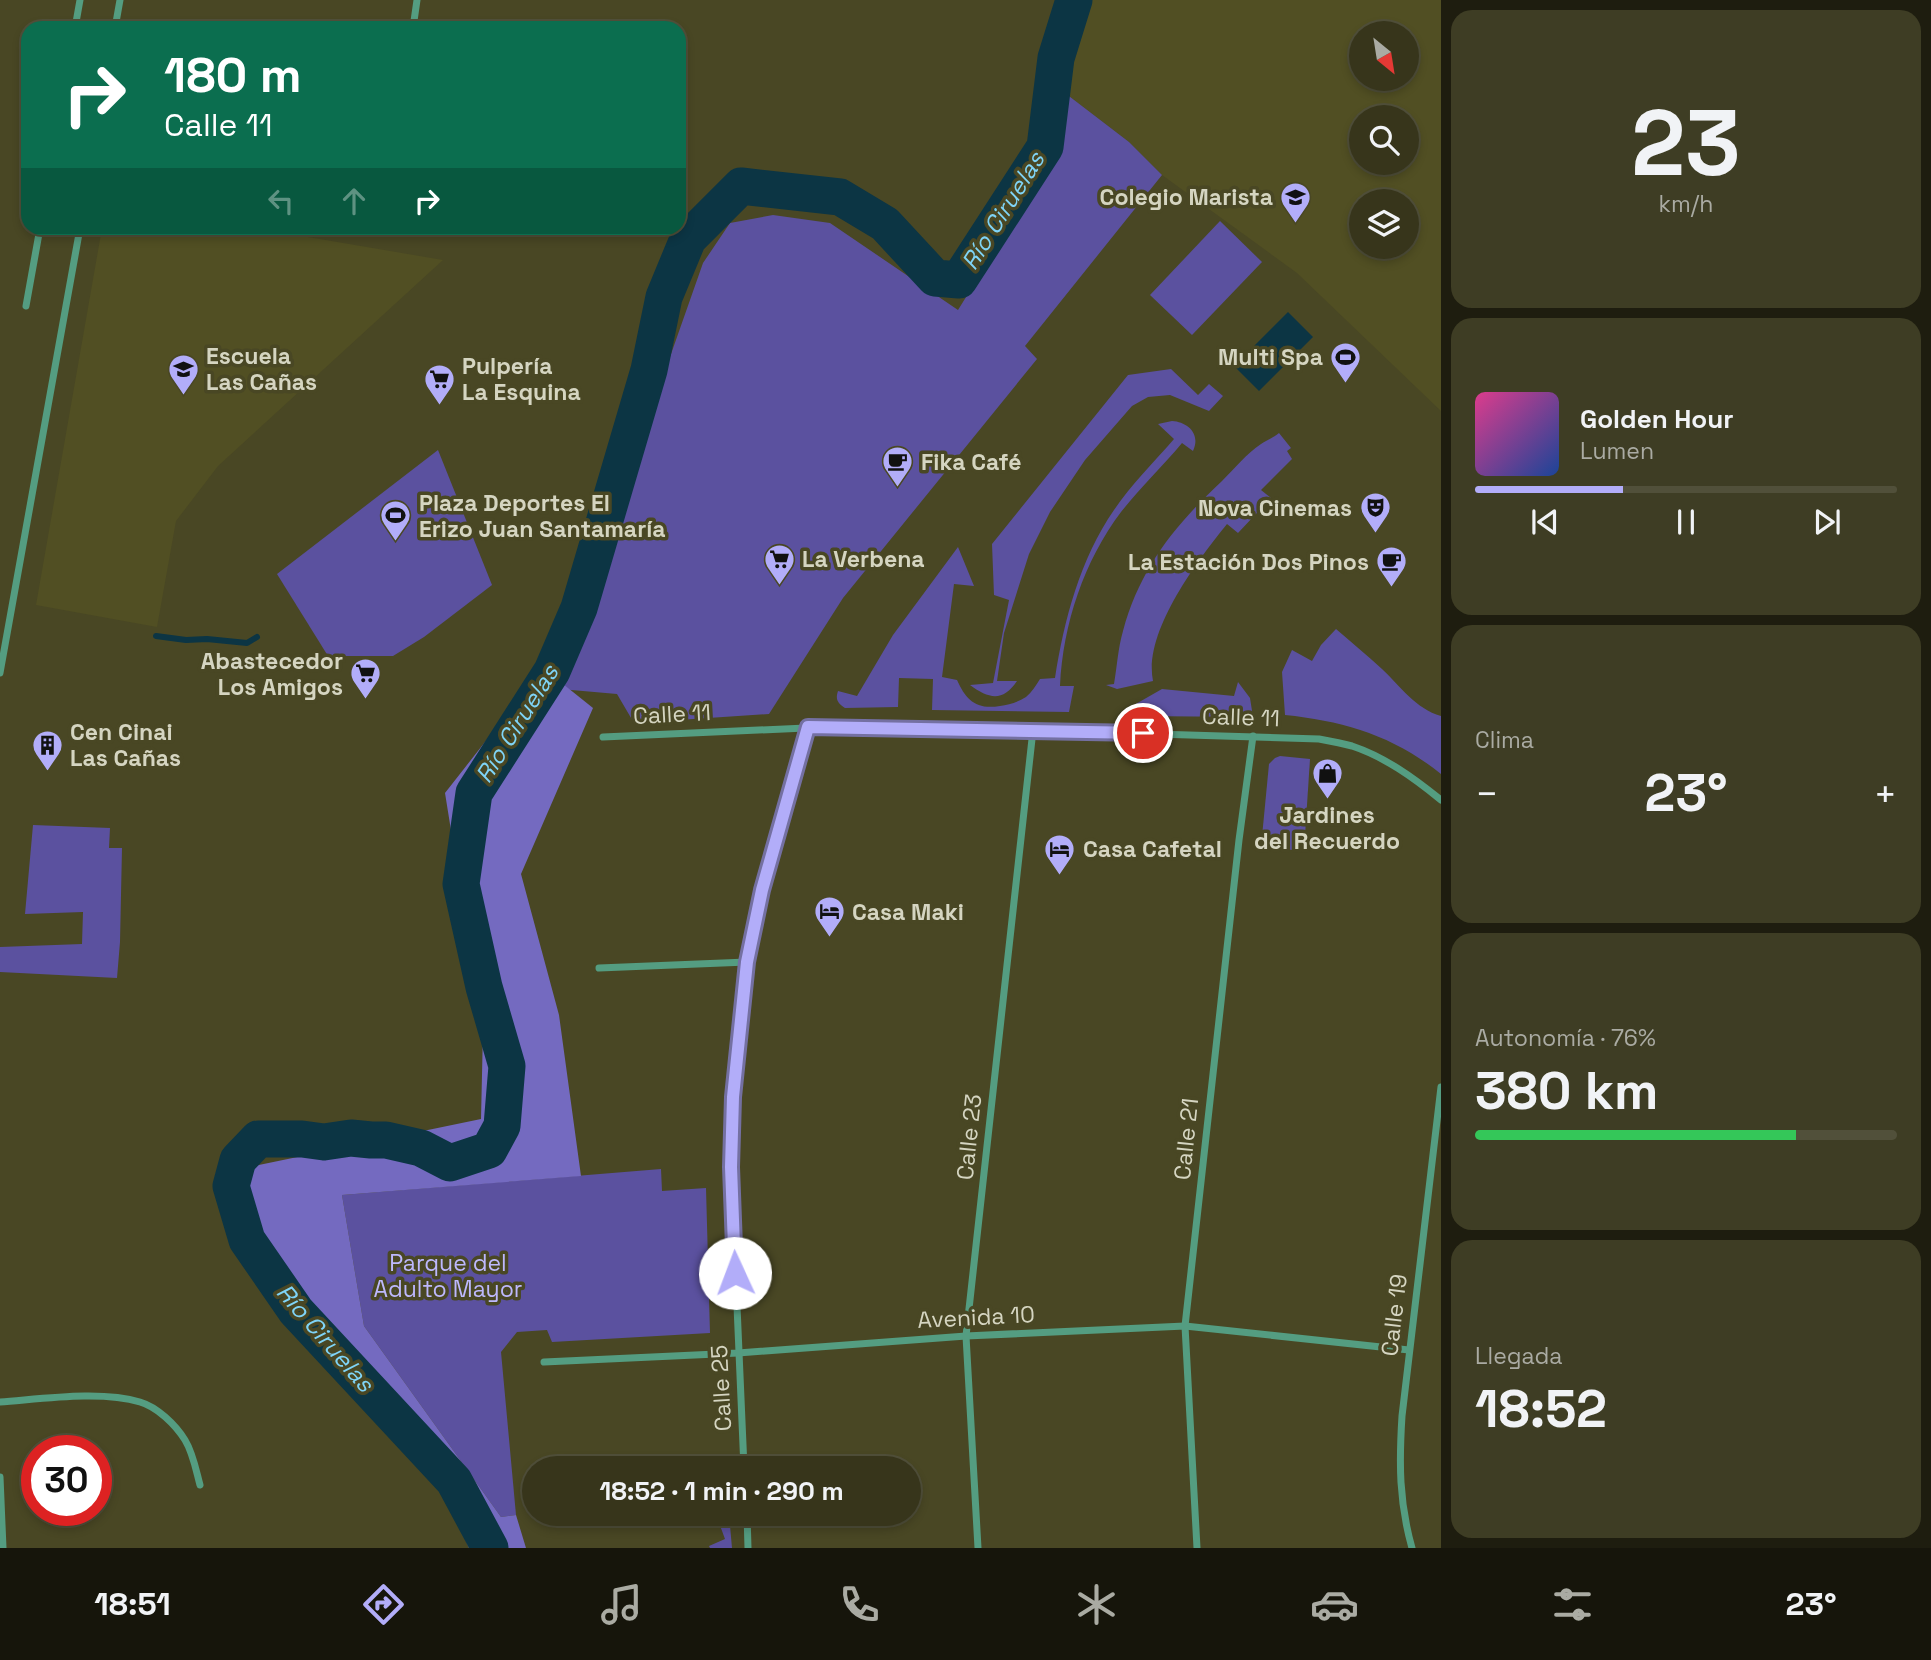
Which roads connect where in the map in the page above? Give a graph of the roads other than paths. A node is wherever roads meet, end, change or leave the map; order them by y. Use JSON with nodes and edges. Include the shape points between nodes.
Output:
{"nodes":[{"id":1,"x":80,"y":0,"type":"edge"},
{"id":2,"x":120,"y":0,"type":"edge"},
{"id":3,"x":417,"y":0,"type":"edge"},
{"id":4,"x":76,"y":21,"type":"edge"},
{"id":5,"x":116,"y":21,"type":"edge"},
{"id":6,"x":413,"y":21,"type":"edge"},
{"id":7,"x":39,"y":235,"type":"edge"},
{"id":8,"x":79,"y":235,"type":"edge"},
{"id":9,"x":26,"y":306,"type":"dead end"},
{"id":10,"x":0,"y":673,"type":"edge"},
{"id":11,"x":808,"y":727,"type":"junction"},
{"id":12,"x":1033,"y":730,"type":"junction"},
{"id":13,"x":1253,"y":736,"type":"junction"},
{"id":14,"x":603,"y":737,"type":"dead end"},
{"id":15,"x":1441,"y":800,"type":"edge"},
{"id":16,"x":747,"y":962,"type":"junction"},
{"id":17,"x":599,"y":968,"type":"dead end"},
{"id":18,"x":1441,"y":1087,"type":"edge"},
{"id":19,"x":1185,"y":1326,"type":"junction"},
{"id":20,"x":966,"y":1336,"type":"junction"},
{"id":21,"x":1409,"y":1350,"type":"junction"},
{"id":22,"x":738,"y":1353,"type":"junction"},
{"id":23,"x":544,"y":1362,"type":"dead end"},
{"id":24,"x":0,"y":1402,"type":"edge"},
{"id":25,"x":743,"y":1456,"type":"edge"},
{"id":26,"x":0,"y":1477,"type":"edge"},
{"id":27,"x":200,"y":1485,"type":"dead end"},
{"id":28,"x":1,"y":1514,"type":"edge"},
{"id":29,"x":747,"y":1526,"type":"edge"},
{"id":30,"x":3,"y":1548,"type":"edge"},
{"id":31,"x":748,"y":1548,"type":"edge"},
{"id":32,"x":978,"y":1548,"type":"edge"},
{"id":33,"x":1197,"y":1548,"type":"edge"},
{"id":34,"x":1412,"y":1548,"type":"edge"}],
"edges":[{"from":1,"to":4,"type":"street"},
{"from":2,"to":5,"type":"street"},
{"from":3,"to":6,"type":"street"},
{"from":7,"to":9,"type":"street"},
{"from":8,"to":10,"type":"street"},
{"from":11,"to":12,"type":"street","name":"Calle 11"},
{"from":11,"to":14,"type":"street","name":"Calle 11"},
{"from":11,"to":16,"type":"street","name":"Calle 25","via":[[762,890]]},
{"from":12,"to":13,"type":"street","name":"Calle 11"},
{"from":12,"to":20,"type":"street","name":"Calle 23"},
{"from":13,"to":15,"type":"street","name":"Calle 11","via":[[1319,739],[1350,746],[1397,768]]},
{"from":13,"to":19,"type":"street","name":"Calle 21"},
{"from":16,"to":17,"type":"street"},
{"from":16,"to":22,"type":"street","name":"Calle 25","via":[[731,1167]]},
{"from":18,"to":21,"type":"street","name":"Calle 19"},
{"from":19,"to":20,"type":"street","name":"Avenida 10"},
{"from":19,"to":21,"type":"street","name":"Avenida 10"},
{"from":19,"to":33,"type":"street","name":"Calle 21"},
{"from":20,"to":22,"type":"street","name":"Avenida 10"},
{"from":20,"to":32,"type":"street","name":"Calle 23"},
{"from":21,"to":34,"type":"street","name":"Calle 19","via":[[1399,1464]]},
{"from":22,"to":23,"type":"street","name":"Avenida 10"},
{"from":22,"to":25,"type":"street","name":"Calle 25"},
{"from":24,"to":27,"type":"street","via":[[106,1396],[141,1402],[172,1424],[184,1439]]},
{"from":26,"to":28,"type":"street"},
{"from":28,"to":30,"type":"street"},
{"from":29,"to":31,"type":"street"}]}
